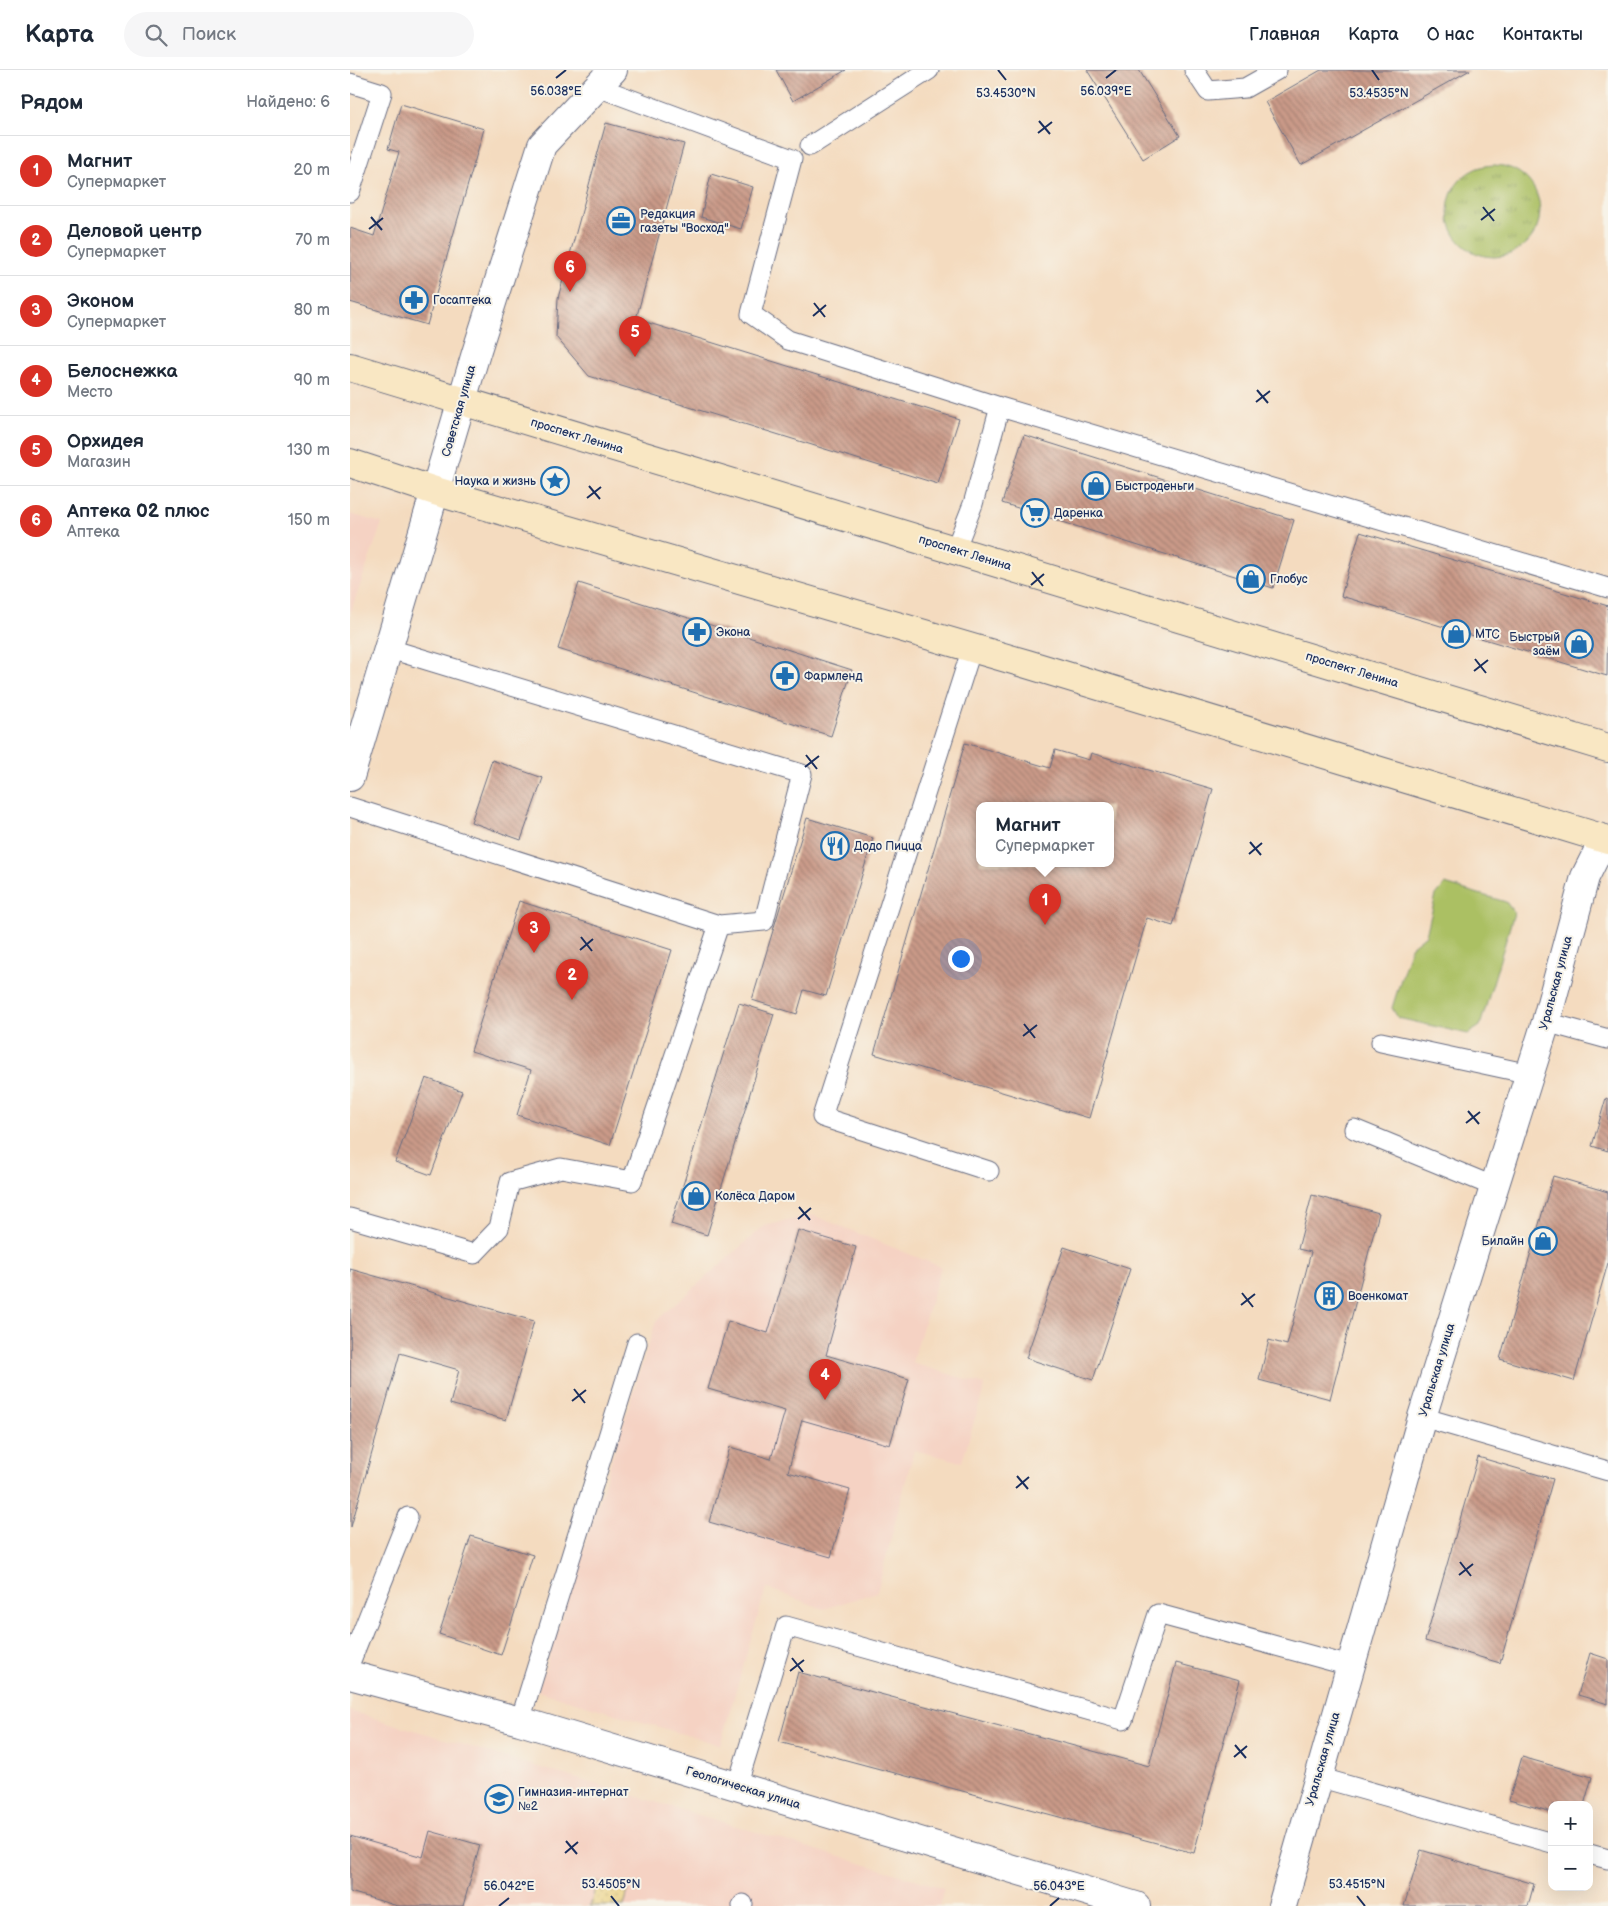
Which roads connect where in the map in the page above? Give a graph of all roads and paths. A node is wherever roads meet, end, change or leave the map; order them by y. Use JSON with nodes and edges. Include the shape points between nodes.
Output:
{"nodes":[{"id":1,"x":929,"y":70,"type":"edge"},
{"id":2,"x":1194,"y":70,"type":"edge"},
{"id":3,"x":1277,"y":70,"type":"edge"},
{"id":4,"x":604,"y":78,"type":"edge"},
{"id":5,"x":350,"y":83,"type":"edge"},
{"id":6,"x":810,"y":146,"type":"dead end"},
{"id":7,"x":350,"y":192,"type":"edge"},
{"id":8,"x":350,"y":367,"type":"edge"},
{"id":9,"x":463,"y":401,"type":"junction"},
{"id":10,"x":1000,"y":407,"type":"junction"},
{"id":11,"x":350,"y":463,"type":"edge"},
{"id":12,"x":435,"y":491,"type":"junction"},
{"id":13,"x":955,"y":550,"type":"junction"},
{"id":14,"x":1608,"y":588,"type":"edge"},
{"id":15,"x":972,"y":648,"type":"junction"},
{"id":16,"x":390,"y":649,"type":"junction"},
{"id":17,"x":1608,"y":748,"type":"edge"},
{"id":18,"x":350,"y":777,"type":"edge"},
{"id":19,"x":350,"y":807,"type":"edge"},
{"id":20,"x":1606,"y":840,"type":"edge"},
{"id":21,"x":718,"y":925,"type":"junction"},
{"id":22,"x":1546,"y":1022,"type":"junction"},
{"id":23,"x":1608,"y":1039,"type":"edge"},
{"id":24,"x":1381,"y":1042,"type":"dead end"},
{"id":25,"x":1530,"y":1074,"type":"junction"},
{"id":26,"x":1354,"y":1130,"type":"dead end"},
{"id":27,"x":989,"y":1171,"type":"dead end"},
{"id":28,"x":1494,"y":1187,"type":"junction"},
{"id":29,"x":350,"y":1218,"type":"edge"},
{"id":30,"x":637,"y":1343,"type":"dead end"},
{"id":31,"x":1422,"y":1417,"type":"junction"},
{"id":32,"x":1608,"y":1471,"type":"edge"},
{"id":33,"x":408,"y":1517,"type":"dead end"},
{"id":34,"x":350,"y":1663,"type":"edge"},
{"id":35,"x":1350,"y":1666,"type":"junction"},
{"id":36,"x":350,"y":1675,"type":"edge"},
{"id":37,"x":520,"y":1721,"type":"junction"},
{"id":38,"x":1318,"y":1777,"type":"junction"},
{"id":39,"x":737,"y":1786,"type":"junction"},
{"id":40,"x":1548,"y":1842,"type":"edge"},
{"id":41,"x":1593,"y":1855,"type":"edge"},
{"id":42,"x":1608,"y":1859,"type":"edge"},
{"id":43,"x":1136,"y":1906,"type":"edge"},
{"id":44,"x":1282,"y":1906,"type":"edge"}],
"edges":[{"from":1,"to":6,"type":"lane"},
{"from":2,"to":3,"type":"lane","via":[[1208,91],[1245,88]]},
{"from":4,"to":9,"type":"street","name":"Советская улица","via":[[542,145]]},
{"from":4,"to":10,"type":"lane","via":[[792,159],[751,314],[788,340]]},
{"from":5,"to":7,"type":"lane","via":[[382,93]]},
{"from":8,"to":9,"type":"street","name":"проспект Ленина"},
{"from":9,"to":12,"type":"street","name":"Советская улица"},
{"from":9,"to":13,"type":"street","name":"проспект Ленина"},
{"from":10,"to":13,"type":"lane","via":[[974,504]]},
{"from":10,"to":14,"type":"lane"},
{"from":11,"to":12,"type":"street"},
{"from":12,"to":15,"type":"street"},
{"from":12,"to":16,"type":"street","name":"Советская улица"},
{"from":13,"to":17,"type":"street","name":"проспект Ленина"},
{"from":15,"to":20,"type":"street"},
{"from":15,"to":27,"type":"lane","via":[[822,1117]]},
{"from":16,"to":18,"type":"street","name":"Советская улица"},
{"from":16,"to":21,"type":"lane","via":[[802,774],[764,921]]},
{"from":19,"to":21,"type":"lane"},
{"from":20,"to":22,"type":"street","name":"Уральская улица","via":[[1585,877]]},
{"from":21,"to":29,"type":"lane","via":[[632,1181],[561,1168],[510,1182],[499,1228],[474,1254]]},
{"from":22,"to":23,"type":"lane"},
{"from":22,"to":25,"type":"street","name":"Уральская улица"},
{"from":24,"to":25,"type":"lane"},
{"from":25,"to":28,"type":"street","name":"Уральская улица"},
{"from":26,"to":28,"type":"lane"},
{"from":28,"to":31,"type":"street","name":"Уральская улица"},
{"from":30,"to":37,"type":"lane"},
{"from":31,"to":32,"type":"lane"},
{"from":31,"to":35,"type":"street","name":"Уральская улица"},
{"from":33,"to":34,"type":"lane"},
{"from":35,"to":38,"type":"street","name":"Уральская улица"},
{"from":35,"to":39,"type":"lane","via":[[1158,1614],[1124,1720],[786,1626]]},
{"from":36,"to":37,"type":"street","name":"Геологическая улица"},
{"from":37,"to":39,"type":"street","name":"Геологическая улица"},
{"from":38,"to":40,"type":"lane"},
{"from":38,"to":44,"type":"street","name":"Уральская улица"},
{"from":39,"to":43,"type":"street","name":"Геологическая улица"},
{"from":41,"to":42,"type":"lane"}]}
